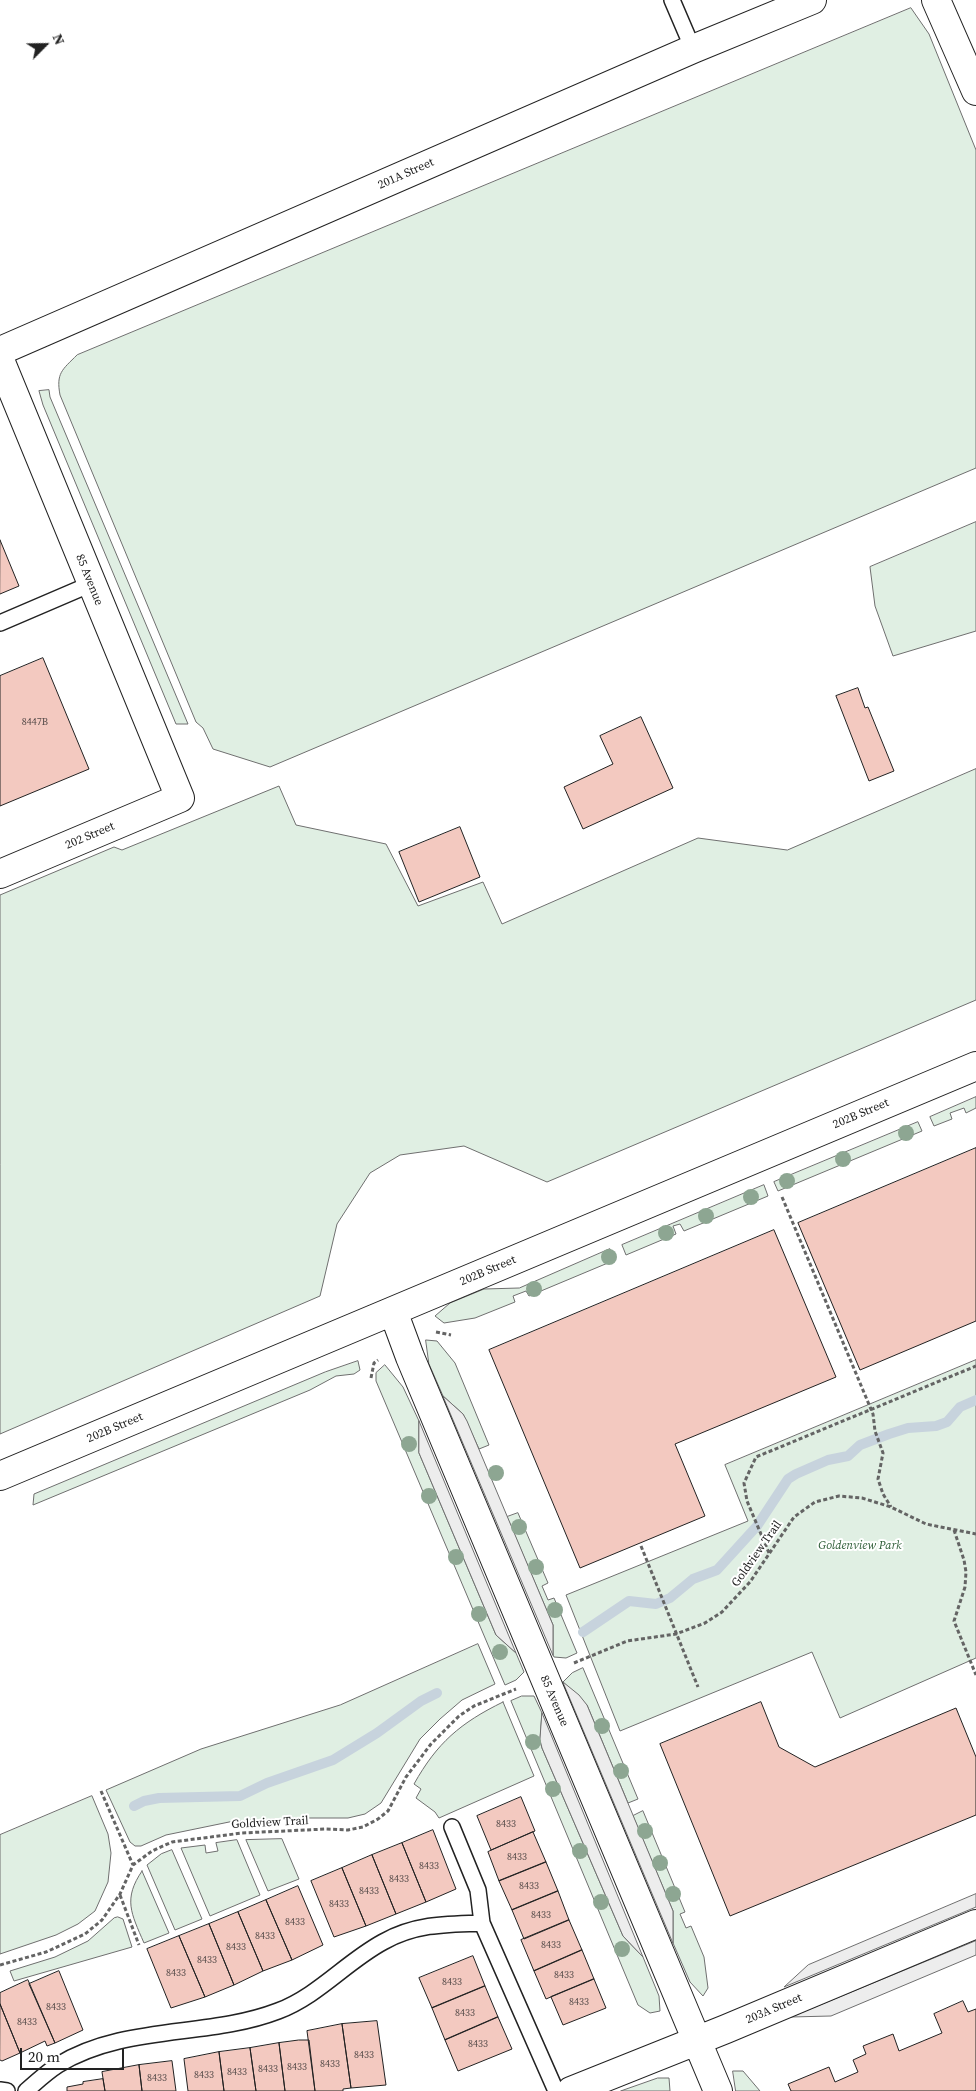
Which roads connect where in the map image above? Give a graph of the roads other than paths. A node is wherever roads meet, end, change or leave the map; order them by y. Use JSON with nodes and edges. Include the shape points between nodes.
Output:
{"nodes":[{"id":1,"x":672,"y":0,"type":"edge"},
{"id":2,"x":812,"y":0,"type":"edge"},
{"id":3,"x":936,"y":0,"type":"edge"},
{"id":4,"x":693,"y":49,"type":"junction"},
{"id":5,"x":976,"y":91,"type":"edge"},
{"id":6,"x":0,"y":351,"type":"edge"},
{"id":7,"x":0,"y":360,"type":"edge"},
{"id":8,"x":91,"y":584,"type":"junction"},
{"id":9,"x":0,"y":623,"type":"edge"},
{"id":10,"x":180,"y":798,"type":"joint"},
{"id":11,"x":0,"y":874,"type":"edge"},
{"id":12,"x":976,"y":1066,"type":"edge"},
{"id":13,"x":392,"y":1311,"type":"junction"},
{"id":14,"x":0,"y":1476,"type":"edge"},
{"id":15,"x":452,"y":1827,"type":"dead end"},
{"id":16,"x":482,"y":1923,"type":"junction"},
{"id":17,"x":976,"y":1924,"type":"edge"},
{"id":18,"x":697,"y":2041,"type":"junction"},
{"id":19,"x":0,"y":2090,"type":"edge"},
{"id":20,"x":7,"y":2091,"type":"edge"},
{"id":21,"x":26,"y":2091,"type":"edge"},
{"id":22,"x":556,"y":2091,"type":"edge"},
{"id":23,"x":571,"y":2091,"type":"edge"},
{"id":24,"x":718,"y":2091,"type":"edge"}],
"edges":[{"from":1,"to":4,"type":"lane"},
{"from":2,"to":4,"type":"street","name":"201A Street"},
{"from":3,"to":5,"type":"street"},
{"from":4,"to":6,"type":"street","name":"201A Street"},
{"from":7,"to":8,"type":"street","name":"85 Avenue"},
{"from":8,"to":9,"type":"lane"},
{"from":8,"to":10,"type":"street","name":"85 Avenue"},
{"from":10,"to":11,"type":"street","name":"202 Street"},
{"from":12,"to":13,"type":"street","name":"202B Street"},
{"from":13,"to":14,"type":"street","name":"202B Street"},
{"from":13,"to":18,"type":"street","name":"85 Avenue"},
{"from":15,"to":16,"type":"lane","via":[[478,1890]]},
{"from":16,"to":21,"type":"lane","via":[[432,1925],[412,1930],[383,1942],[299,2002],[279,2011],[224,2026],[112,2043],[59,2064]]},
{"from":16,"to":22,"type":"lane"},
{"from":17,"to":18,"type":"street","name":"203A Street"},
{"from":18,"to":23,"type":"street","name":"203A Street"},
{"from":18,"to":24,"type":"street","name":"85 Avenue"},
{"from":19,"to":20,"type":"lane"}]}
